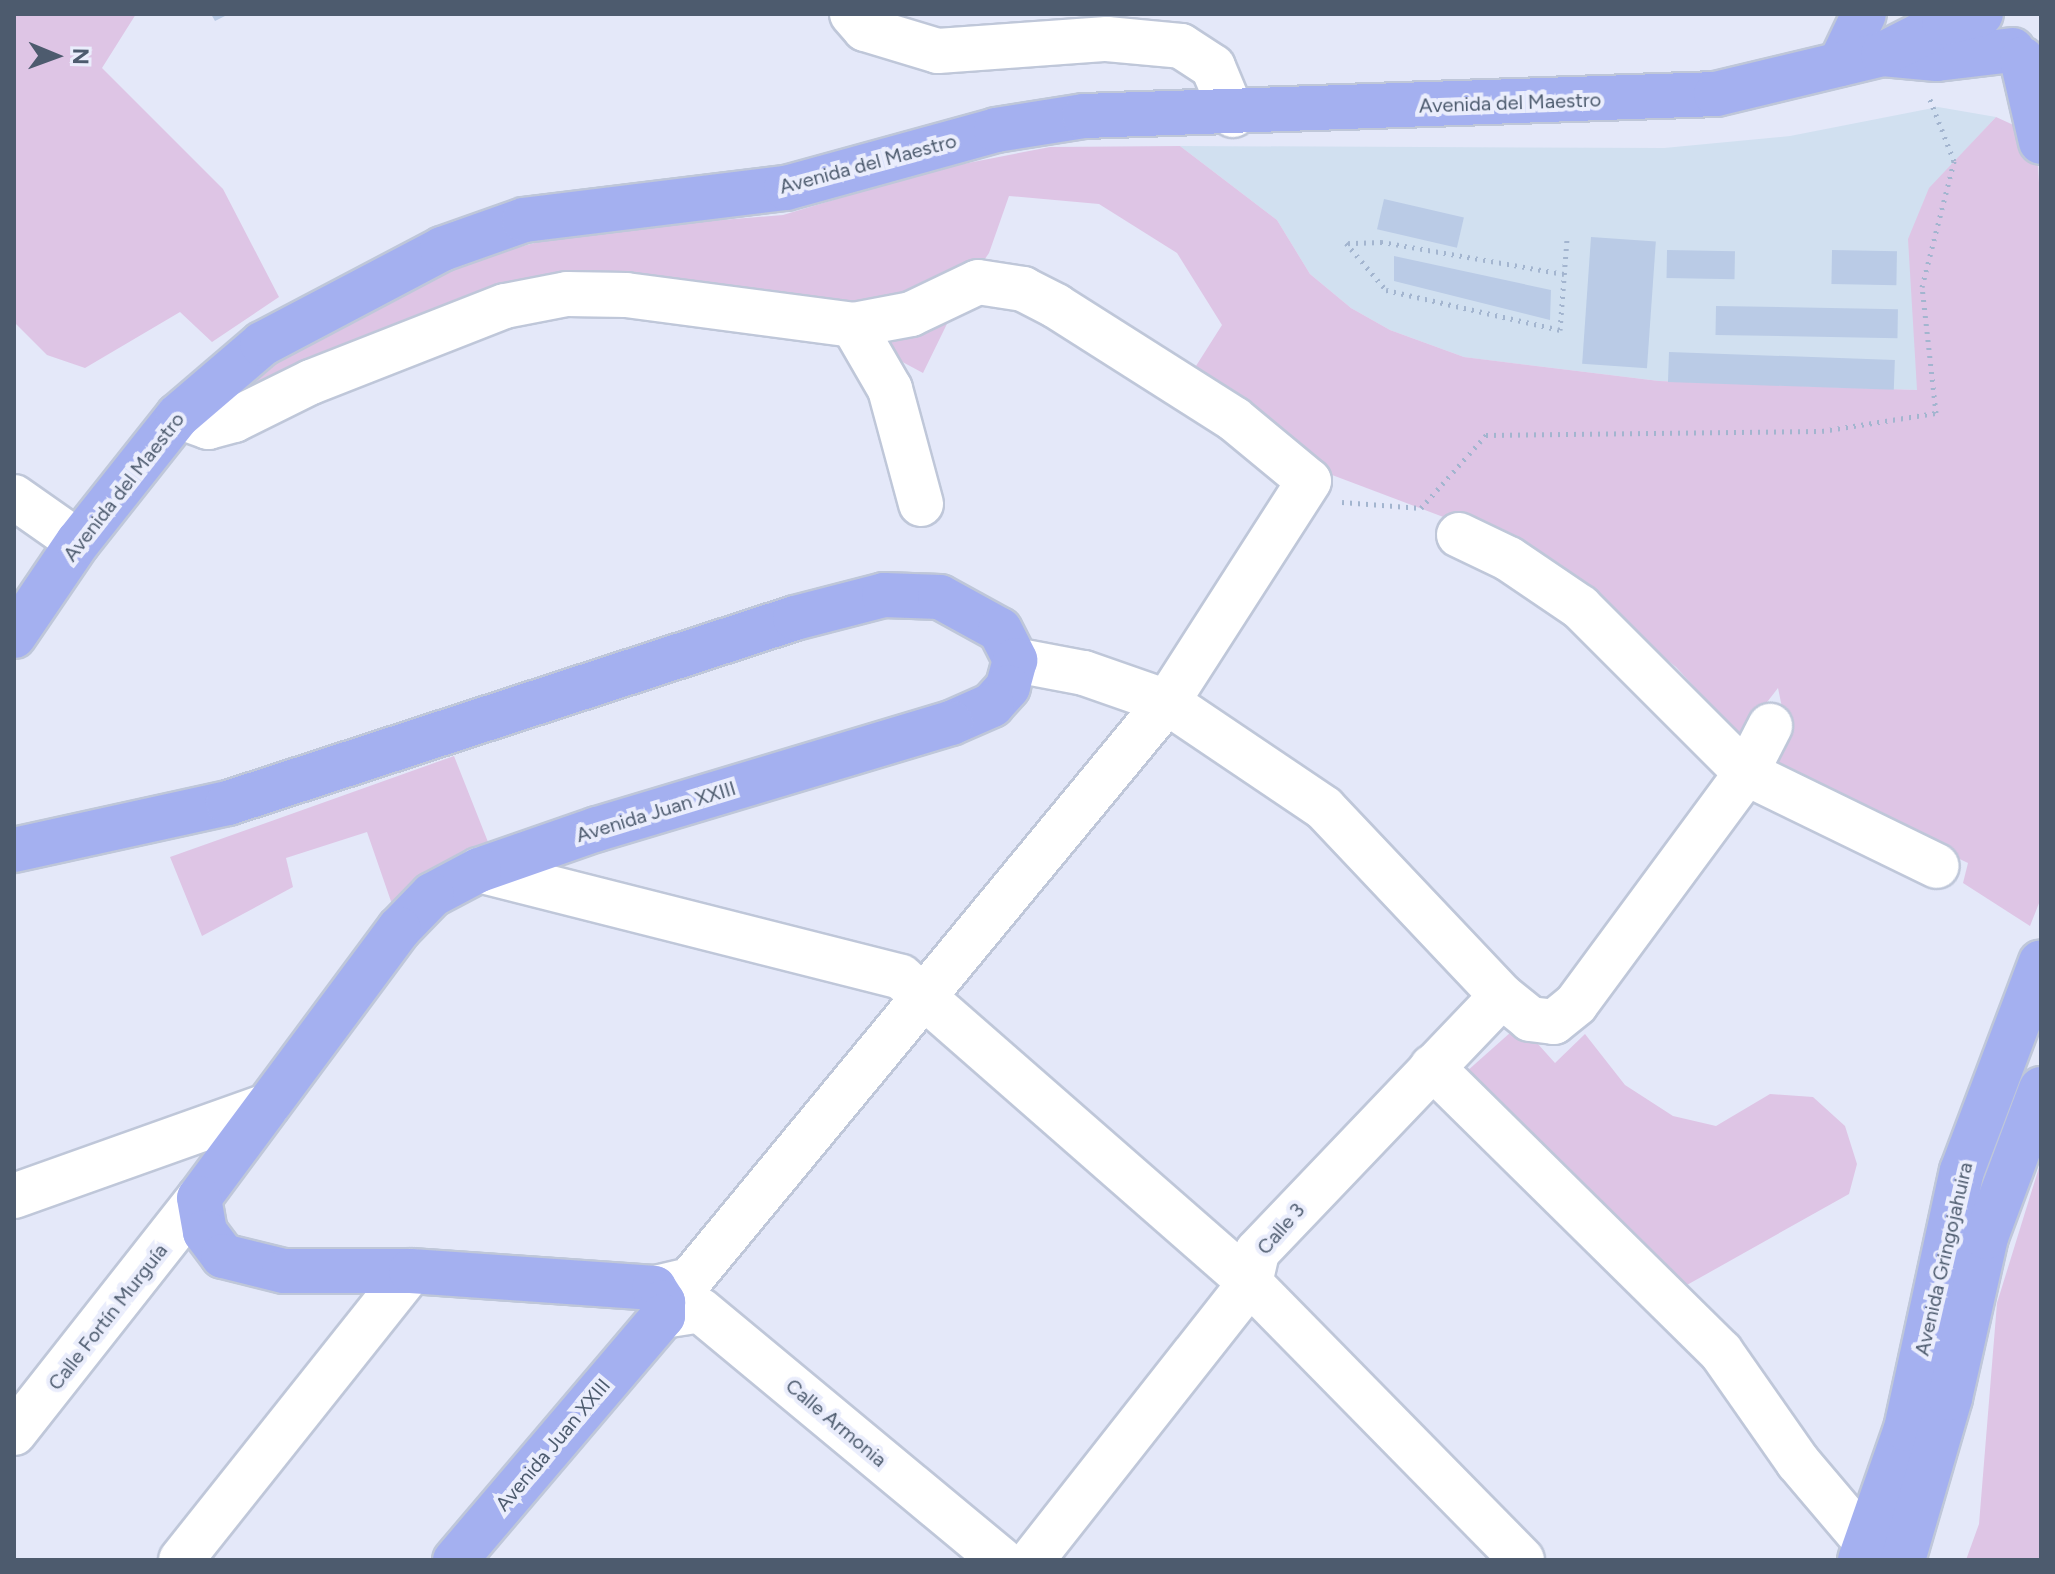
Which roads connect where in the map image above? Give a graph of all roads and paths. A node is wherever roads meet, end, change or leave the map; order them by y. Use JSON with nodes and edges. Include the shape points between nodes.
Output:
{"nodes":[{"id":1,"x":852,"y":14,"type":"edge"},
{"id":2,"x":1864,"y":14,"type":"edge"},
{"id":3,"x":1981,"y":14,"type":"edge"},
{"id":4,"x":2018,"y":47,"type":"edge"},
{"id":5,"x":1898,"y":55,"type":"junction"},
{"id":6,"x":1840,"y":64,"type":"junction"},
{"id":7,"x":1233,"y":115,"type":"junction"},
{"id":8,"x":2041,"y":142,"type":"edge"},
{"id":9,"x":1567,"y":238,"type":"dead end"},
{"id":10,"x":1564,"y":274,"type":"junction"},
{"id":11,"x":853,"y":325,"type":"junction"},
{"id":12,"x":178,"y":416,"type":"junction"},
{"id":13,"x":14,"y":497,"type":"edge"},
{"id":14,"x":1298,"y":499,"type":"junction"},
{"id":15,"x":921,"y":504,"type":"dead end"},
{"id":16,"x":1459,"y":535,"type":"dead end"},
{"id":17,"x":78,"y":542,"type":"junction"},
{"id":18,"x":14,"y":636,"type":"edge"},
{"id":19,"x":1015,"y":660,"type":"junction"},
{"id":20,"x":1167,"y":702,"type":"junction"},
{"id":21,"x":1770,"y":726,"type":"dead end"},
{"id":22,"x":1746,"y":773,"type":"junction"},
{"id":23,"x":14,"y":850,"type":"edge"},
{"id":24,"x":1937,"y":866,"type":"dead end"},
{"id":25,"x":479,"y":870,"type":"junction"},
{"id":26,"x":2041,"y":962,"type":"edge"},
{"id":27,"x":1502,"y":996,"type":"junction"},
{"id":28,"x":925,"y":997,"type":"junction"},
{"id":29,"x":1432,"y":1067,"type":"junction"},
{"id":30,"x":2041,"y":1089,"type":"edge"},
{"id":31,"x":267,"y":1106,"type":"junction"},
{"id":32,"x":14,"y":1196,"type":"edge"},
{"id":33,"x":199,"y":1198,"type":"junction"},
{"id":34,"x":411,"y":1271,"type":"junction"},
{"id":35,"x":1250,"y":1283,"type":"junction"},
{"id":36,"x":658,"y":1302,"type":"junction"},
{"id":37,"x":14,"y":1433,"type":"edge"},
{"id":38,"x":1878,"y":1557,"type":"edge"},
{"id":39,"x":181,"y":1560,"type":"edge"},
{"id":40,"x":455,"y":1560,"type":"edge"},
{"id":41,"x":1001,"y":1560,"type":"edge"},
{"id":42,"x":1032,"y":1560,"type":"edge"},
{"id":43,"x":1522,"y":1560,"type":"edge"}],
"edges":[{"from":1,"to":7,"type":"street","via":[[865,29],[938,51],[1107,39],[1181,46],[1213,67]]},
{"from":2,"to":6,"type":"main road"},
{"from":3,"to":5,"type":"main road","name":"Avenida del Maestro","via":[[1944,23]]},
{"from":4,"to":5,"type":"main road","name":"Avenida del Maestro"},
{"from":4,"to":8,"type":"main road"},
{"from":5,"to":6,"type":"main road","name":"Avenida del Maestro"},
{"from":5,"to":14,"type":"path","via":[[1954,161],[1922,287],[1936,413],[1822,431],[1486,435],[1421,508]]},
{"from":6,"to":7,"type":"main road","name":"Avenida del Maestro","via":[[1716,94]]},
{"from":7,"to":12,"type":"main road","name":"Avenida del Maestro","via":[[1084,116],[996,130],[786,188],[524,220],[442,249],[262,344]]},
{"from":9,"to":10,"type":"path"},
{"from":10,"to":10,"type":"path","via":[[1382,242],[1346,243],[1386,290],[1560,330]]},
{"from":11,"to":12,"type":"street","via":[[626,295],[567,294],[505,306],[311,382],[234,420],[208,427]]},
{"from":11,"to":14,"type":"street","via":[[911,314],[978,282],[1023,289],[1234,419],[1309,481]]},
{"from":11,"to":15,"type":"street","via":[[890,389]]},
{"from":12,"to":17,"type":"main road","name":"Avenida del Maestro"},
{"from":13,"to":17,"type":"street"},
{"from":14,"to":20,"type":"street"},
{"from":16,"to":22,"type":"street","via":[[1509,559],[1580,607]]},
{"from":17,"to":18,"type":"main road","name":"Avenida del Maestro"},
{"from":19,"to":20,"type":"street","via":[[1084,673]]},
{"from":19,"to":23,"type":"main road","via":[[1000,630],[973,611],[940,597],[884,595],[795,618],[228,803]]},
{"from":19,"to":25,"type":"main road","name":"Avenida Juan XXIII","via":[[1008,687],[992,705],[951,723],[597,829]]},
{"from":20,"to":27,"type":"street","via":[[1324,808]]},
{"from":20,"to":28,"type":"street"},
{"from":21,"to":22,"type":"street"},
{"from":22,"to":24,"type":"street"},
{"from":22,"to":27,"type":"street","via":[[1576,1004],[1554,1022],[1530,1019]]},
{"from":25,"to":28,"type":"street","via":[[901,977]]},
{"from":25,"to":31,"type":"main road","name":"Avenida Juan XXIII","via":[[432,895],[399,929]]},
{"from":26,"to":38,"type":"main road","name":"Avenida Gringojahuira","via":[[1962,1171]]},
{"from":27,"to":29,"type":"street","name":"Calle 3"},
{"from":28,"to":35,"type":"street"},
{"from":28,"to":36,"type":"street","via":[[690,1280]]},
{"from":29,"to":35,"type":"street","name":"Calle 3","via":[[1257,1252]]},
{"from":29,"to":38,"type":"street","via":[[1721,1352],[1798,1462]]},
{"from":30,"to":38,"type":"main road","name":"Avenida Gringojahuira","via":[[1986,1237],[1950,1398]]},
{"from":31,"to":32,"type":"street"},
{"from":31,"to":33,"type":"main road","name":"Avenida Juan XXIII"},
{"from":33,"to":34,"type":"main road","via":[[205,1232],[223,1256],[284,1271]]},
{"from":33,"to":37,"type":"street","name":"Calle Fortín Murguía"},
{"from":34,"to":36,"type":"main road"},
{"from":34,"to":39,"type":"street"},
{"from":35,"to":42,"type":"street","name":"Calle 3"},
{"from":35,"to":43,"type":"street"},
{"from":36,"to":40,"type":"main road","name":"Avenida Juan XXIII"},
{"from":36,"to":41,"type":"street","name":"Calle Armonia","via":[[700,1310]]}]}
